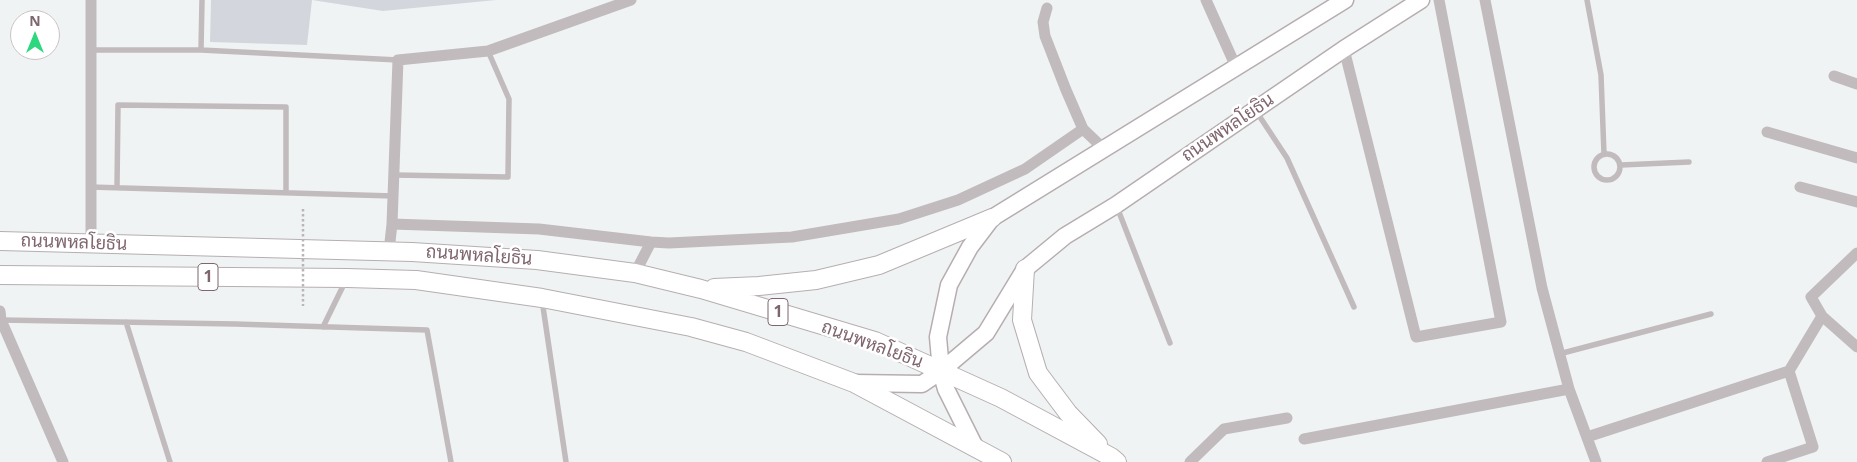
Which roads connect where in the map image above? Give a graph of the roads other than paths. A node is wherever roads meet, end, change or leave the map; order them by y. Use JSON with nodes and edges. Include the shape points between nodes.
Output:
{"nodes":[{"id":1,"x":91,"y":0,"type":"edge"},
{"id":2,"x":202,"y":0,"type":"edge"},
{"id":3,"x":631,"y":0,"type":"edge"},
{"id":4,"x":1206,"y":0,"type":"edge"},
{"id":5,"x":1345,"y":0,"type":"edge"},
{"id":6,"x":1422,"y":0,"type":"edge"},
{"id":7,"x":1439,"y":0,"type":"edge"},
{"id":8,"x":1485,"y":0,"type":"edge"},
{"id":9,"x":1587,"y":0,"type":"edge"},
{"id":10,"x":1047,"y":8,"type":"dead end"},
{"id":11,"x":1344,"y":49,"type":"junction"},
{"id":12,"x":91,"y":50,"type":"junction"},
{"id":13,"x":201,"y":50,"type":"junction"},
{"id":14,"x":488,"y":51,"type":"junction"},
{"id":15,"x":398,"y":60,"type":"junction"},
{"id":16,"x":1236,"y":67,"type":"junction"},
{"id":17,"x":1834,"y":76,"type":"dead end"},
{"id":18,"x":1857,"y":84,"type":"edge"},
{"id":19,"x":1255,"y":110,"type":"junction"},
{"id":20,"x":1083,"y":129,"type":"junction"},
{"id":21,"x":1767,"y":132,"type":"dead end"},
{"id":22,"x":1103,"y":148,"type":"junction"},
{"id":23,"x":1604,"y":154,"type":"junction"},
{"id":24,"x":1857,"y":158,"type":"edge"},
{"id":25,"x":1689,"y":162,"type":"dead end"},
{"id":26,"x":1621,"y":165,"type":"junction"},
{"id":27,"x":394,"y":175,"type":"junction"},
{"id":28,"x":90,"y":187,"type":"junction"},
{"id":29,"x":1800,"y":187,"type":"dead end"},
{"id":30,"x":118,"y":188,"type":"junction"},
{"id":31,"x":286,"y":193,"type":"junction"},
{"id":32,"x":393,"y":196,"type":"junction"},
{"id":33,"x":1857,"y":202,"type":"edge"},
{"id":34,"x":1116,"y":205,"type":"junction"},
{"id":35,"x":992,"y":218,"type":"junction"},
{"id":36,"x":392,"y":224,"type":"junction"},
{"id":37,"x":0,"y":241,"type":"edge"},
{"id":38,"x":651,"y":242,"type":"junction"},
{"id":39,"x":91,"y":243,"type":"junction"},
{"id":40,"x":389,"y":251,"type":"junction"},
{"id":41,"x":1857,"y":253,"type":"edge"},
{"id":42,"x":1025,"y":269,"type":"junction"},
{"id":43,"x":635,"y":273,"type":"junction"},
{"id":44,"x":0,"y":275,"type":"edge"},
{"id":45,"x":347,"y":278,"type":"junction"},
{"id":46,"x":701,"y":289,"type":"junction"},
{"id":47,"x":542,"y":298,"type":"junction"},
{"id":48,"x":1354,"y":308,"type":"dead end"},
{"id":49,"x":1711,"y":314,"type":"dead end"},
{"id":50,"x":1,"y":316,"type":"edge"},
{"id":51,"x":1822,"y":316,"type":"junction"},
{"id":52,"x":126,"y":322,"type":"junction"},
{"id":53,"x":323,"y":327,"type":"junction"},
{"id":54,"x":1170,"y":343,"type":"dead end"},
{"id":55,"x":1857,"y":347,"type":"edge"},
{"id":56,"x":1559,"y":354,"type":"junction"},
{"id":57,"x":941,"y":371,"type":"junction"},
{"id":58,"x":1789,"y":371,"type":"junction"},
{"id":59,"x":854,"y":383,"type":"junction"},
{"id":60,"x":1569,"y":389,"type":"junction"},
{"id":61,"x":1287,"y":418,"type":"dead end"},
{"id":62,"x":1587,"y":437,"type":"junction"},
{"id":63,"x":1304,"y":439,"type":"dead end"},
{"id":64,"x":975,"y":447,"type":"junction"},
{"id":65,"x":1114,"y":460,"type":"edge"},
{"id":66,"x":63,"y":462,"type":"edge"},
{"id":67,"x":170,"y":462,"type":"edge"},
{"id":68,"x":451,"y":462,"type":"edge"},
{"id":69,"x":566,"y":462,"type":"edge"},
{"id":70,"x":1002,"y":462,"type":"edge"},
{"id":71,"x":1190,"y":462,"type":"edge"},
{"id":72,"x":1596,"y":462,"type":"edge"},
{"id":73,"x":1767,"y":462,"type":"edge"}],
"edges":[{"from":1,"to":12,"type":"street"},
{"from":2,"to":13,"type":"lane"},
{"from":3,"to":14,"type":"street"},
{"from":4,"to":16,"type":"street"},
{"from":5,"to":16,"type":"main road","name":"ถนนพหลโยธิน"},
{"from":6,"to":11,"type":"main road","name":"ถนนพหลโยธิน"},
{"from":7,"to":11,"type":"street","via":[[1501,322],[1416,337]]},
{"from":8,"to":56,"type":"street","via":[[1542,288]]},
{"from":9,"to":23,"type":"lane","via":[[1601,75]]},
{"from":10,"to":20,"type":"street","via":[[1043,22],[1045,36]]},
{"from":11,"to":19,"type":"main road","name":"ถนนพหลโยธิน"},
{"from":12,"to":13,"type":"lane"},
{"from":12,"to":28,"type":"street"},
{"from":13,"to":15,"type":"lane"},
{"from":14,"to":15,"type":"street"},
{"from":14,"to":27,"type":"lane","via":[[509,99],[508,177]]},
{"from":15,"to":27,"type":"street"},
{"from":16,"to":22,"type":"main road","name":"ถนนพหลโยธิน"},
{"from":17,"to":18,"type":"street"},
{"from":19,"to":34,"type":"main road","name":"ถนนพหลโยธิน"},
{"from":19,"to":48,"type":"lane","via":[[1288,158]]},
{"from":20,"to":22,"type":"street"},
{"from":20,"to":38,"type":"street","via":[[1025,169],[958,200],[899,219],[792,237]]},
{"from":21,"to":24,"type":"street"},
{"from":22,"to":35,"type":"main road","name":"ถนนพหลโยธิน"},
{"from":23,"to":26,"type":"lane","via":[[1615,157]]},
{"from":23,"to":26,"type":"lane","via":[[1594,166],[1599,178],[1616,177],[1621,172]]},
{"from":25,"to":26,"type":"lane"},
{"from":27,"to":32,"type":"street"},
{"from":28,"to":30,"type":"lane"},
{"from":28,"to":39,"type":"street"},
{"from":29,"to":33,"type":"street"},
{"from":30,"to":31,"type":"lane"},
{"from":30,"to":31,"type":"lane","via":[[118,105],[286,107]]},
{"from":31,"to":32,"type":"lane"},
{"from":32,"to":36,"type":"street"},
{"from":34,"to":42,"type":"main road","name":"ถนนพหลโยธิน","via":[[1065,236]]},
{"from":34,"to":54,"type":"lane"},
{"from":35,"to":46,"type":"main road","via":[[879,265],[816,280]]},
{"from":35,"to":57,"type":"main road","name":"ถนนพหลโยธิน","via":[[970,246],[949,285],[938,337]]},
{"from":36,"to":38,"type":"street","via":[[539,229]]},
{"from":36,"to":40,"type":"street"},
{"from":37,"to":39,"type":"main road","name":"ถนนพหลโยธิน","number":"1"},
{"from":38,"to":43,"type":"street"},
{"from":39,"to":40,"type":"main road","name":"ถนนพหลโยธิน","number":"1"},
{"from":40,"to":43,"type":"main road","name":"ถนนพหลโยธิน","number":"1","via":[[537,260]]},
{"from":41,"to":51,"type":"street","via":[[1811,297]]},
{"from":42,"to":57,"type":"main road","name":"ถนนพหลโยธิน","via":[[986,333]]},
{"from":42,"to":65,"type":"main road","via":[[1022,320],[1038,373],[1068,413]]},
{"from":43,"to":46,"type":"main road","name":"ถนนพหลโยธิน","number":"1"},
{"from":44,"to":45,"type":"main road","name":"ถนนพหลโยธิน","number":"1"},
{"from":45,"to":47,"type":"main road","name":"ถนนพหลโยธิน","number":"1","via":[[416,280]]},
{"from":45,"to":53,"type":"lane"},
{"from":46,"to":57,"type":"main road","name":"ถนนพหลโยธิน","number":"1","via":[[875,341]]},
{"from":47,"to":59,"type":"main road","name":"ถนนพหลโยธิน","number":"1","via":[[691,327],[746,342]]},
{"from":47,"to":69,"type":"lane"},
{"from":49,"to":56,"type":"lane"},
{"from":50,"to":52,"type":"lane"},
{"from":50,"to":66,"type":"street"},
{"from":51,"to":55,"type":"street"},
{"from":51,"to":58,"type":"street"},
{"from":52,"to":53,"type":"lane"},
{"from":52,"to":67,"type":"lane"},
{"from":53,"to":68,"type":"lane","via":[[427,330]]},
{"from":56,"to":60,"type":"street"},
{"from":57,"to":59,"type":"main road","name":"ถนนพหลโยธิน","via":[[922,384]]},
{"from":57,"to":64,"type":"main road","name":"ถนนพหลโยธิน","via":[[946,389]]},
{"from":57,"to":65,"type":"main road","name":"ถนนพหลโยธิน","number":"1","via":[[1001,398]]},
{"from":58,"to":62,"type":"street"},
{"from":58,"to":73,"type":"street","via":[[1814,448]]},
{"from":59,"to":64,"type":"main road","name":"ถนนพหลโยธิน","number":"1"},
{"from":60,"to":62,"type":"street"},
{"from":60,"to":63,"type":"street"},
{"from":61,"to":71,"type":"street","via":[[1224,429]]},
{"from":62,"to":72,"type":"street"},
{"from":64,"to":70,"type":"main road","name":"ถนนพหลโยธิน","number":"1"}]}
